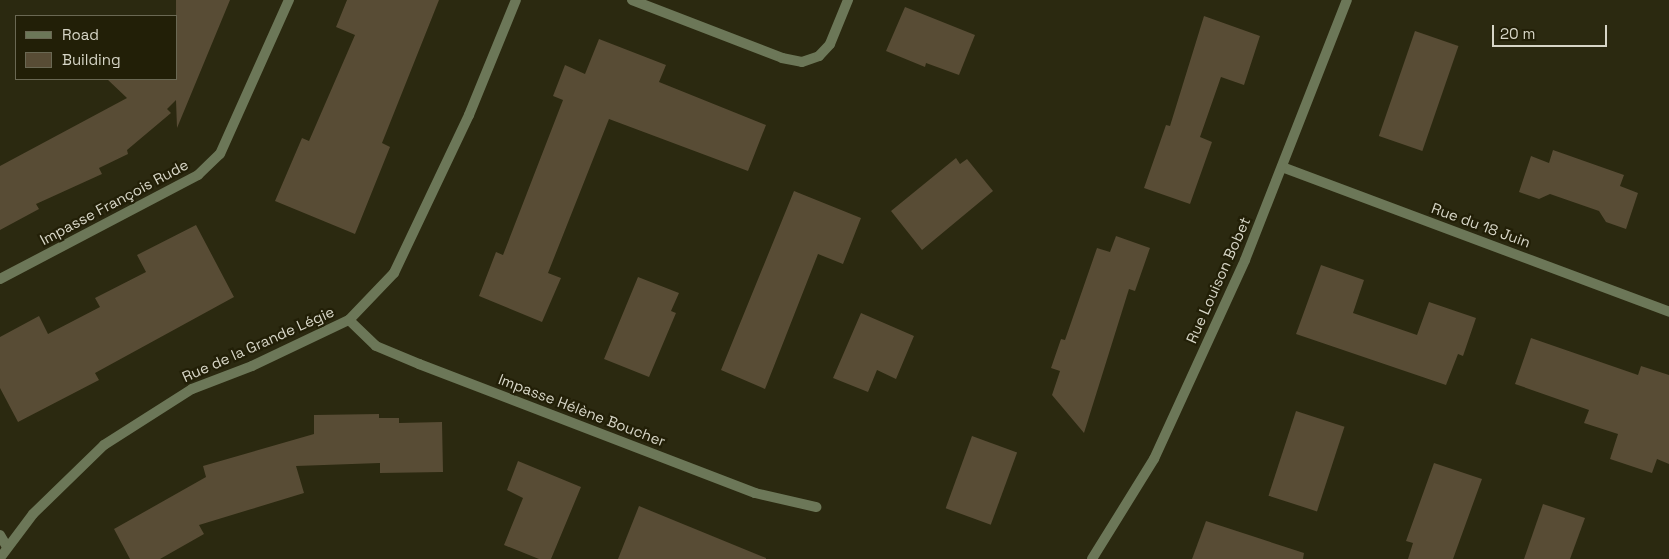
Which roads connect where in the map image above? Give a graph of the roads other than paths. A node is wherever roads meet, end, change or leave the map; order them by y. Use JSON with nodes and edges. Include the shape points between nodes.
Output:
{"nodes":[{"id":1,"x":289,"y":0,"type":"edge"},
{"id":2,"x":516,"y":0,"type":"edge"},
{"id":3,"x":632,"y":0,"type":"edge"},
{"id":4,"x":848,"y":0,"type":"edge"},
{"id":5,"x":1347,"y":0,"type":"edge"},
{"id":6,"x":1282,"y":167,"type":"junction"},
{"id":7,"x":0,"y":279,"type":"edge"},
{"id":8,"x":1669,"y":312,"type":"edge"},
{"id":9,"x":349,"y":320,"type":"junction"},
{"id":10,"x":816,"y":507,"type":"dead end"},
{"id":11,"x":0,"y":535,"type":"edge"},
{"id":12,"x":7,"y":547,"type":"junction"},
{"id":13,"x":0,"y":558,"type":"edge"},
{"id":14,"x":1092,"y":559,"type":"edge"}],
"edges":[{"from":1,"to":7,"type":"street","name":"Impasse François Rude","via":[[220,154],[198,175]]},
{"from":2,"to":9,"type":"street","name":"Rue de la Grande Légie","via":[[469,115],[394,273]]},
{"from":3,"to":4,"type":"street","via":[[782,58],[802,62],[819,56],[830,44]]},
{"from":5,"to":6,"type":"street","name":"Rue Louison Bobet"},
{"from":6,"to":8,"type":"street","name":"Rue du 18 Juin"},
{"from":6,"to":14,"type":"street","name":"Rue Louison Bobet","via":[[1245,260],[1154,459]]},
{"from":9,"to":10,"type":"street","name":"Impasse Hélène Boucher","via":[[376,346],[419,364],[755,493]]},
{"from":9,"to":12,"type":"street","name":"Rue de la Grande Légie","via":[[252,366],[192,389],[143,417],[104,445],[66,480]]},
{"from":11,"to":12,"type":"street"},
{"from":12,"to":13,"type":"street","name":"Rue de la Grande Légie"}]}
